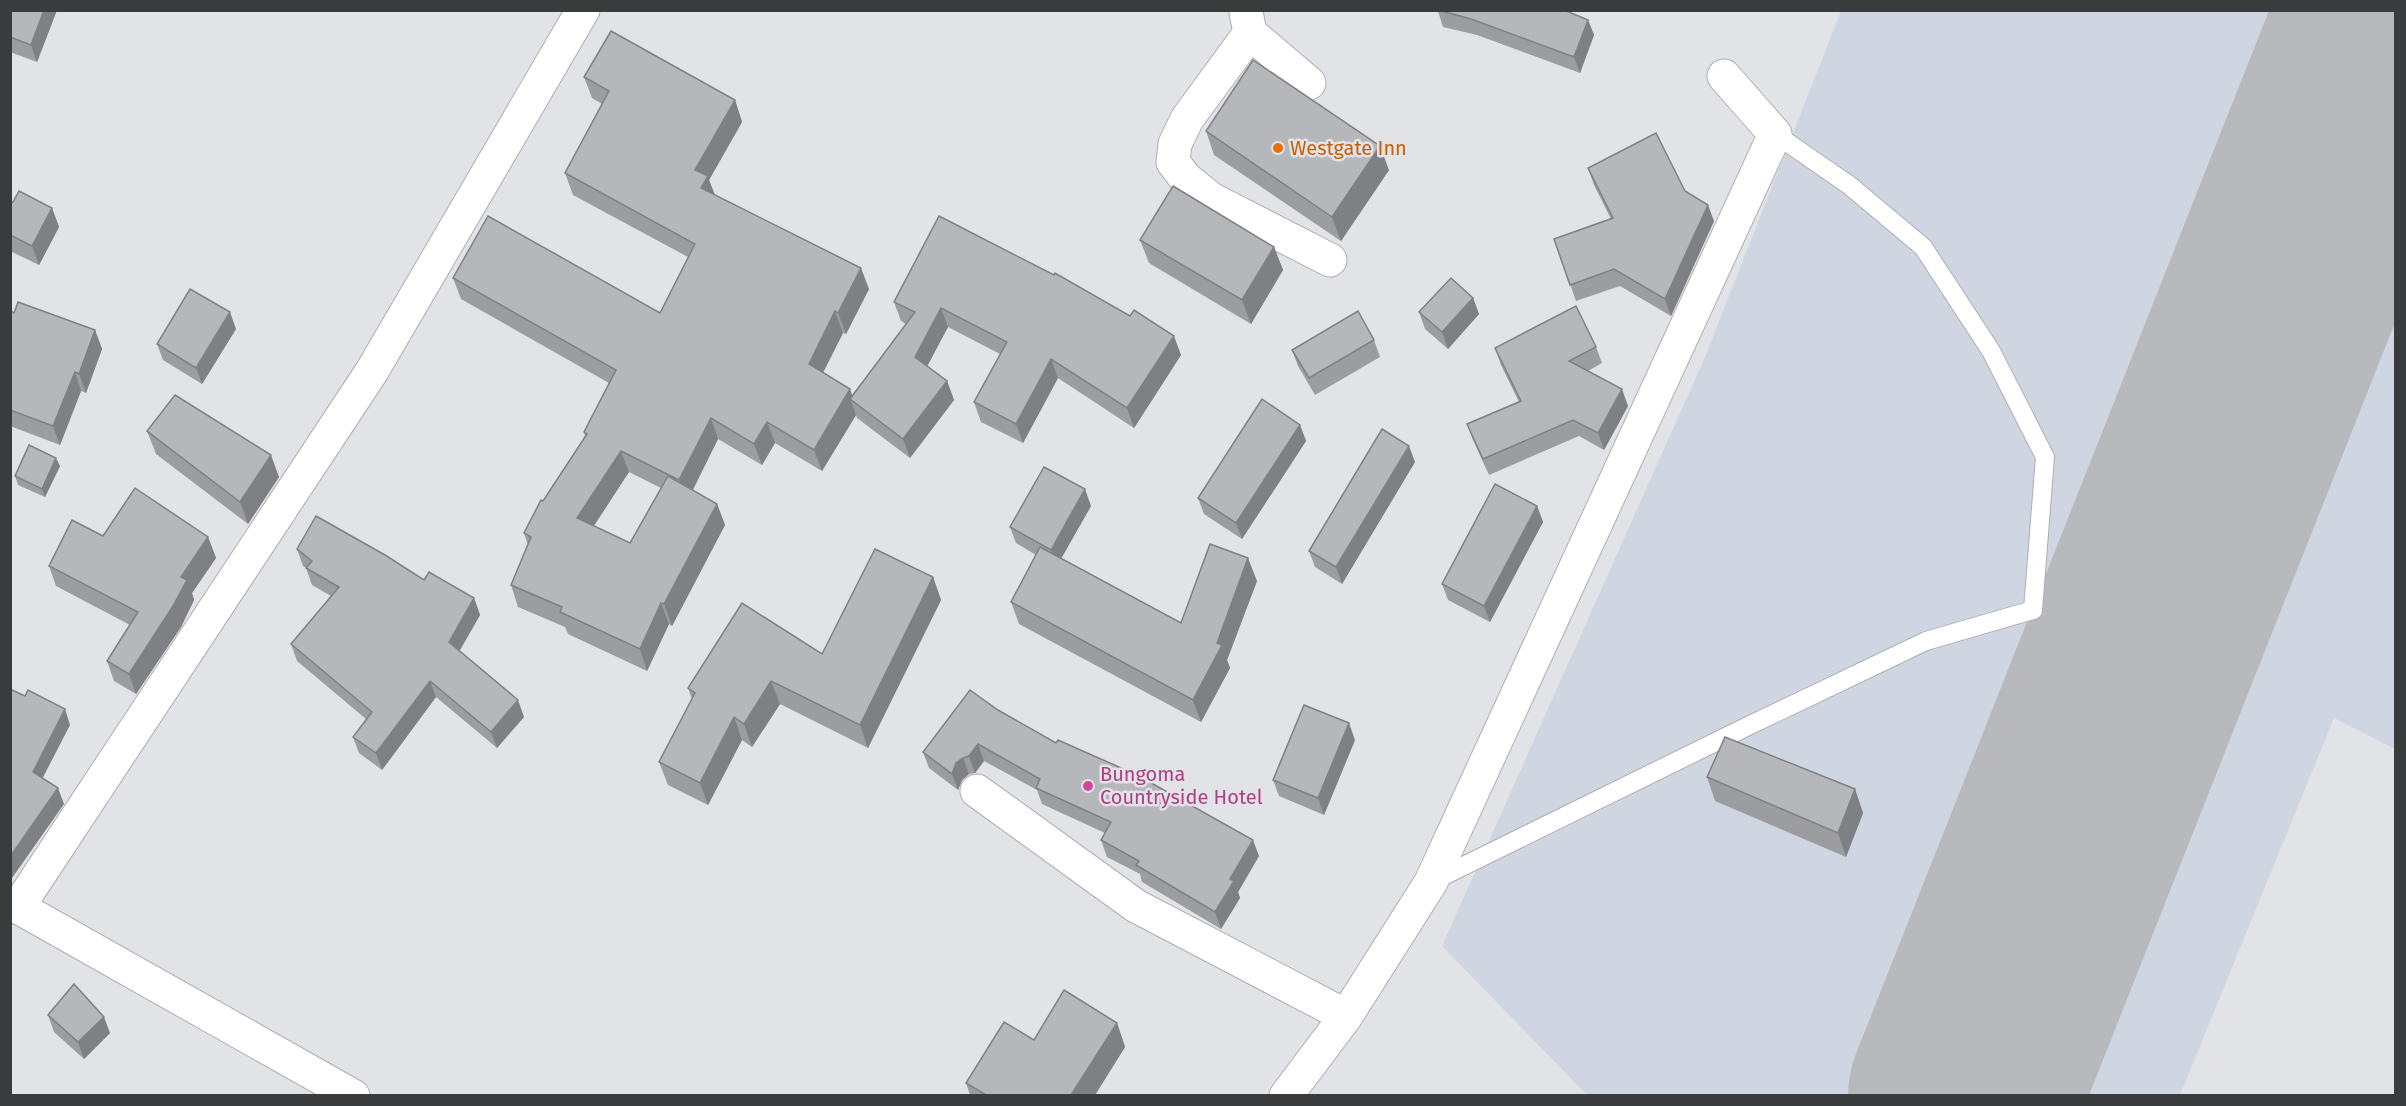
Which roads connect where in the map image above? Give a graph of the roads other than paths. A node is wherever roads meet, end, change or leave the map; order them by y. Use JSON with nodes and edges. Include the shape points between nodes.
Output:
{"nodes":[{"id":1,"x":583,"y":10,"type":"edge"},
{"id":2,"x":1248,"y":22,"type":"edge"},
{"id":3,"x":1724,"y":76,"type":"dead end"},
{"id":4,"x":1309,"y":83,"type":"dead end"},
{"id":5,"x":1774,"y":134,"type":"junction"},
{"id":6,"x":1330,"y":260,"type":"dead end"},
{"id":7,"x":977,"y":791,"type":"dead end"},
{"id":8,"x":1431,"y":882,"type":"junction"},
{"id":9,"x":14,"y":912,"type":"edge"},
{"id":10,"x":1346,"y":1016,"type":"junction"},
{"id":11,"x":353,"y":1095,"type":"edge"},
{"id":12,"x":1286,"y":1095,"type":"edge"}],
"edges":[{"from":1,"to":9,"type":"street","via":[[372,371]]},
{"from":2,"to":4,"type":"street"},
{"from":2,"to":6,"type":"street","via":[[1187,119],[1174,144],[1173,162],[1186,179],[1211,199]]},
{"from":3,"to":5,"type":"street"},
{"from":5,"to":8,"type":"street"},
{"from":5,"to":8,"type":"lane","via":[[1849,185],[1923,247],[1991,351],[2045,457],[2033,610],[1926,641]]},
{"from":7,"to":10,"type":"street","via":[[1136,906]]},
{"from":8,"to":10,"type":"street"},
{"from":9,"to":11,"type":"street"},
{"from":10,"to":12,"type":"street"}]}
